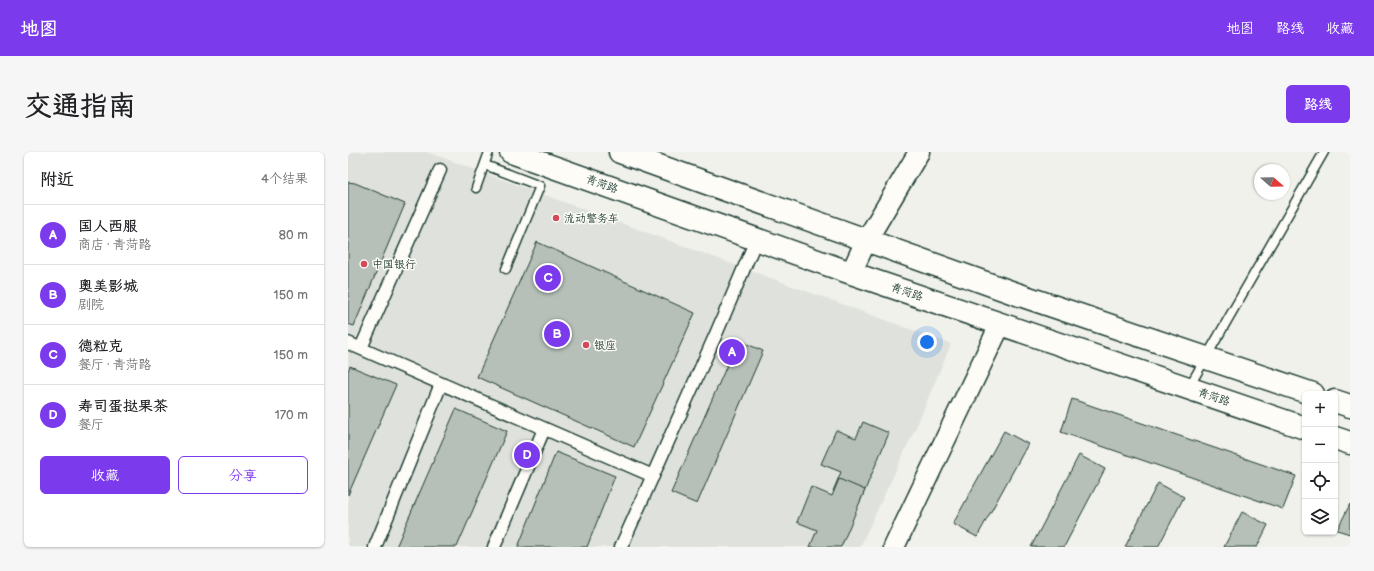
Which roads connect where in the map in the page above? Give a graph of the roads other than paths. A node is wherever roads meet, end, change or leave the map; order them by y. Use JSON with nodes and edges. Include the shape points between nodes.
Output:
{"nodes":[{"id":1,"x":489,"y":152,"type":"edge"},
{"id":2,"x":511,"y":152,"type":"edge"},
{"id":3,"x":620,"y":152,"type":"edge"},
{"id":4,"x":919,"y":152,"type":"edge"},
{"id":5,"x":1324,"y":152,"type":"edge"},
{"id":6,"x":485,"y":165,"type":"junction"},
{"id":7,"x":440,"y":170,"type":"dead end"},
{"id":8,"x":476,"y":188,"type":"dead end"},
{"id":9,"x":756,"y":240,"type":"junction"},
{"id":10,"x":866,"y":241,"type":"junction"},
{"id":11,"x":506,"y":269,"type":"dead end"},
{"id":12,"x":851,"y":273,"type":"junction"},
{"id":13,"x":1000,"y":325,"type":"junction"},
{"id":14,"x":348,"y":343,"type":"edge"},
{"id":15,"x":361,"y":348,"type":"junction"},
{"id":16,"x":1204,"y":358,"type":"junction"},
{"id":17,"x":441,"y":384,"type":"junction"},
{"id":18,"x":1188,"y":389,"type":"junction"},
{"id":19,"x":1304,"y":391,"type":"edge"},
{"id":20,"x":1338,"y":402,"type":"edge"},
{"id":21,"x":1350,"y":406,"type":"edge"},
{"id":22,"x":1302,"y":427,"type":"edge"},
{"id":23,"x":544,"y":429,"type":"junction"},
{"id":24,"x":1338,"y":439,"type":"edge"},
{"id":25,"x":1350,"y":443,"type":"edge"},
{"id":26,"x":653,"y":476,"type":"junction"},
{"id":27,"x":375,"y":547,"type":"edge"},
{"id":28,"x":494,"y":547,"type":"edge"},
{"id":29,"x":622,"y":547,"type":"edge"},
{"id":30,"x":894,"y":547,"type":"edge"}],
"edges":[{"from":1,"to":6,"type":"lane"},
{"from":2,"to":9,"type":"main road","name":"青菏路"},
{"from":3,"to":10,"type":"main road"},
{"from":4,"to":10,"type":"street"},
{"from":5,"to":16,"type":"lane"},
{"from":6,"to":8,"type":"lane"},
{"from":6,"to":11,"type":"lane","via":[[540,186]]},
{"from":7,"to":15,"type":"street"},
{"from":9,"to":12,"type":"main road","name":"青菏路"},
{"from":9,"to":26,"type":"street"},
{"from":10,"to":12,"type":"street"},
{"from":10,"to":16,"type":"main road"},
{"from":12,"to":13,"type":"main road","name":"青菏路"},
{"from":13,"to":18,"type":"main road","name":"青菏路"},
{"from":13,"to":30,"type":"street"},
{"from":14,"to":15,"type":"street"},
{"from":15,"to":17,"type":"street"},
{"from":16,"to":18,"type":"lane"},
{"from":16,"to":19,"type":"main road"},
{"from":17,"to":23,"type":"street"},
{"from":17,"to":27,"type":"street"},
{"from":18,"to":22,"type":"main road","name":"青菏路"},
{"from":20,"to":21,"type":"main road"},
{"from":23,"to":26,"type":"street"},
{"from":23,"to":28,"type":"street"},
{"from":24,"to":25,"type":"main road"},
{"from":26,"to":29,"type":"street"}]}
